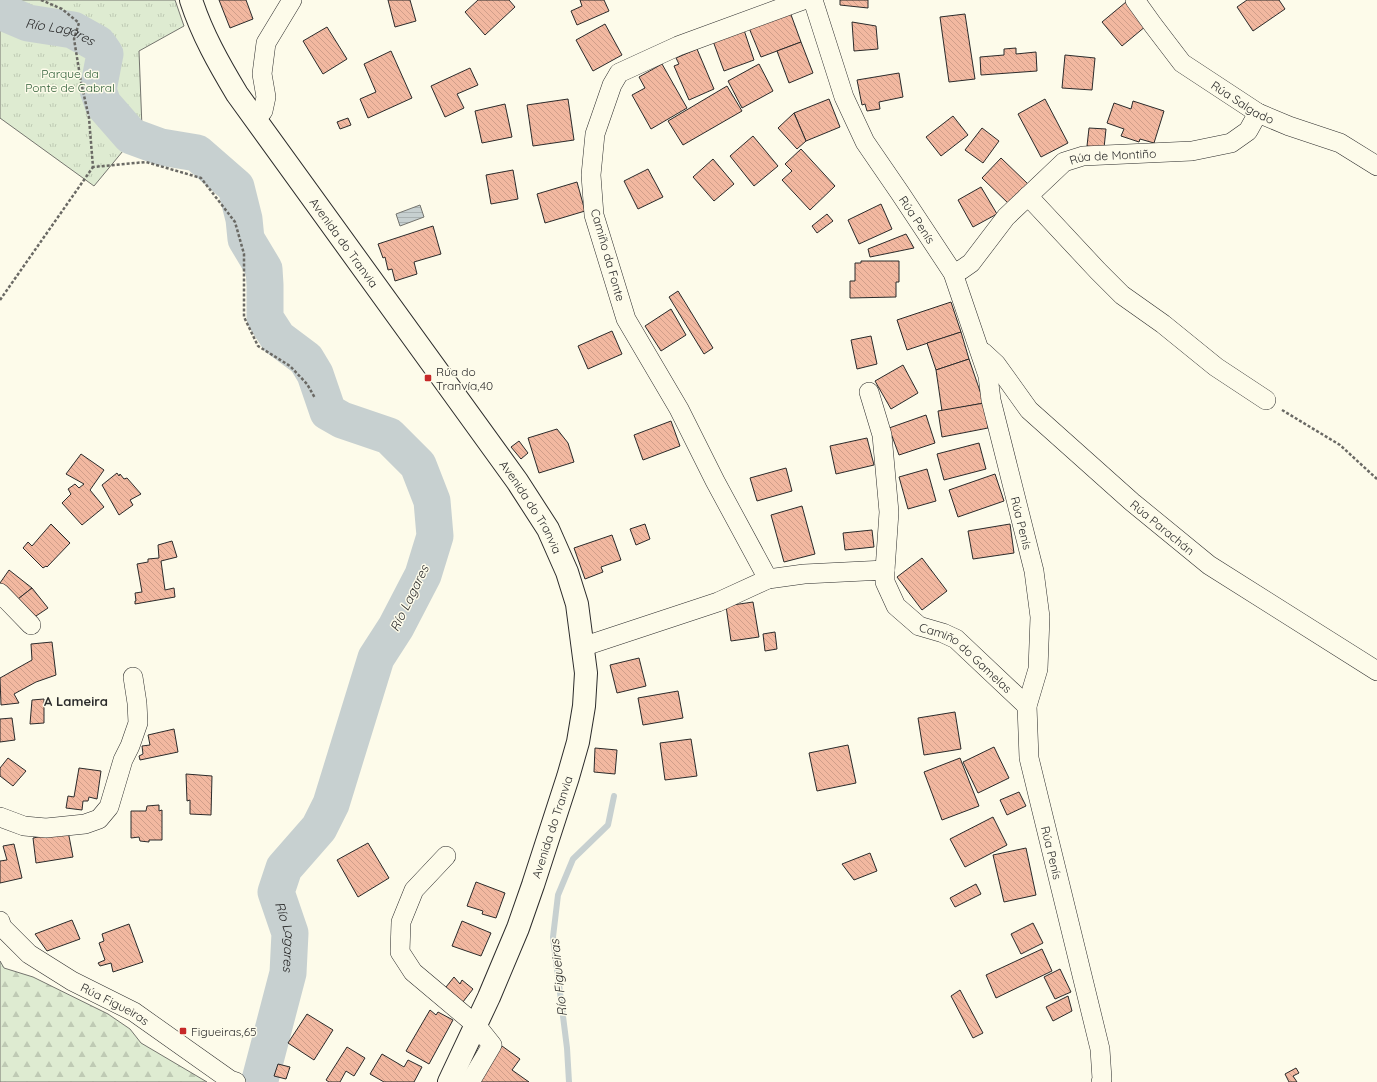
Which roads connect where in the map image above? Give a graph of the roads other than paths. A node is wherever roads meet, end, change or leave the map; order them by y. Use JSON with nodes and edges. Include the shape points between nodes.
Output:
{"nodes":[{"id":1,"x":190,"y":0,"type":"edge"},
{"id":2,"x":292,"y":0,"type":"edge"},
{"id":3,"x":803,"y":0,"type":"edge"},
{"id":4,"x":813,"y":0,"type":"edge"},
{"id":5,"x":1135,"y":0,"type":"edge"},
{"id":6,"x":1258,"y":114,"type":"junction"},
{"id":7,"x":255,"y":120,"type":"junction"},
{"id":8,"x":1377,"y":166,"type":"edge"},
{"id":9,"x":1028,"y":196,"type":"junction"},
{"id":10,"x":953,"y":273,"type":"junction"},
{"id":11,"x":979,"y":348,"type":"junction"},
{"id":12,"x":869,"y":392,"type":"dead end"},
{"id":13,"x":1266,"y":400,"type":"road end"},
{"id":14,"x":885,"y":570,"type":"junction"},
{"id":15,"x":768,"y":579,"type":"junction"},
{"id":16,"x":0,"y":593,"type":"edge"},
{"id":17,"x":31,"y":624,"type":"dead end"},
{"id":18,"x":582,"y":647,"type":"junction"},
{"id":19,"x":1377,"y":671,"type":"edge"},
{"id":20,"x":133,"y":677,"type":"dead end"},
{"id":21,"x":1027,"y":706,"type":"junction"},
{"id":22,"x":0,"y":817,"type":"edge"},
{"id":23,"x":446,"y":856,"type":"dead end"},
{"id":24,"x":0,"y":921,"type":"edge"},
{"id":25,"x":476,"y":1025,"type":"junction"},
{"id":26,"x":458,"y":1077,"type":"edge"},
{"id":27,"x":1105,"y":1081,"type":"edge"},
{"id":28,"x":236,"y":1082,"type":"edge"}],
"edges":[{"from":1,"to":7,"type":"main road","name":"Avenida do Tranvia","via":[[215,57]]},
{"from":2,"to":7,"type":"street","via":[[266,43],[262,74],[266,97],[263,111]]},
{"from":3,"to":15,"type":"street","name":"Camiño da Fonte","via":[[678,46],[619,73],[612,85],[595,134],[591,175],[594,215],[626,319],[679,409]]},
{"from":4,"to":10,"type":"street","name":"Rúa Penís","via":[[844,97],[864,142]]},
{"from":5,"to":6,"type":"street","name":"Rúa Salgado","via":[[1182,63]]},
{"from":6,"to":8,"type":"street","name":"Rúa Salgado","via":[[1340,142]]},
{"from":6,"to":9,"type":"street","name":"Rúa de Montiño","via":[[1248,131],[1231,144],[1192,151],[1083,156],[1064,162]]},
{"from":7,"to":18,"type":"main road","name":"Avenida do Tranvia","via":[[517,482],[548,529],[567,572],[577,604]]},
{"from":9,"to":10,"type":"street","name":"Rúa de Montiño","via":[[1006,217],[971,263]]},
{"from":9,"to":13,"type":"street","via":[[1122,295],[1216,367]]},
{"from":10,"to":11,"type":"street","name":"Rúa Penís"},
{"from":11,"to":19,"type":"street","name":"Rúa Parachán","via":[[996,364],[1029,410],[1132,502],[1209,565]]},
{"from":11,"to":21,"type":"street","name":"Rúa Penís","via":[[988,376],[991,400],[1034,571],[1040,617],[1038,670]]},
{"from":12,"to":14,"type":"street","name":"Camiño do Gamelas","via":[[882,436],[888,504]]},
{"from":14,"to":15,"type":"street","via":[[804,574]]},
{"from":14,"to":21,"type":"street","name":"Camiño do Gamelas","via":[[885,582],[896,606],[919,626],[956,639]]},
{"from":15,"to":18,"type":"street","via":[[718,602]]},
{"from":16,"to":17,"type":"street"},
{"from":18,"to":25,"type":"main road","name":"Avenida do Tranvia","via":[[586,673],[578,742],[544,856],[518,928]]},
{"from":20,"to":22,"type":"street","via":[[138,723],[123,760],[109,807],[99,818],[85,824],[46,828],[24,826]]},
{"from":21,"to":27,"type":"street","name":"Rúa Penís","via":[[1029,758],[1100,1049]]},
{"from":23,"to":25,"type":"street","via":[[414,890],[401,922],[400,952],[412,972]]},
{"from":24,"to":28,"type":"street","name":"Rúa Figueiras","via":[[2,927],[29,954],[72,981],[134,1012]]},
{"from":25,"to":26,"type":"main road","name":"Avenida do Tranvia"}]}
